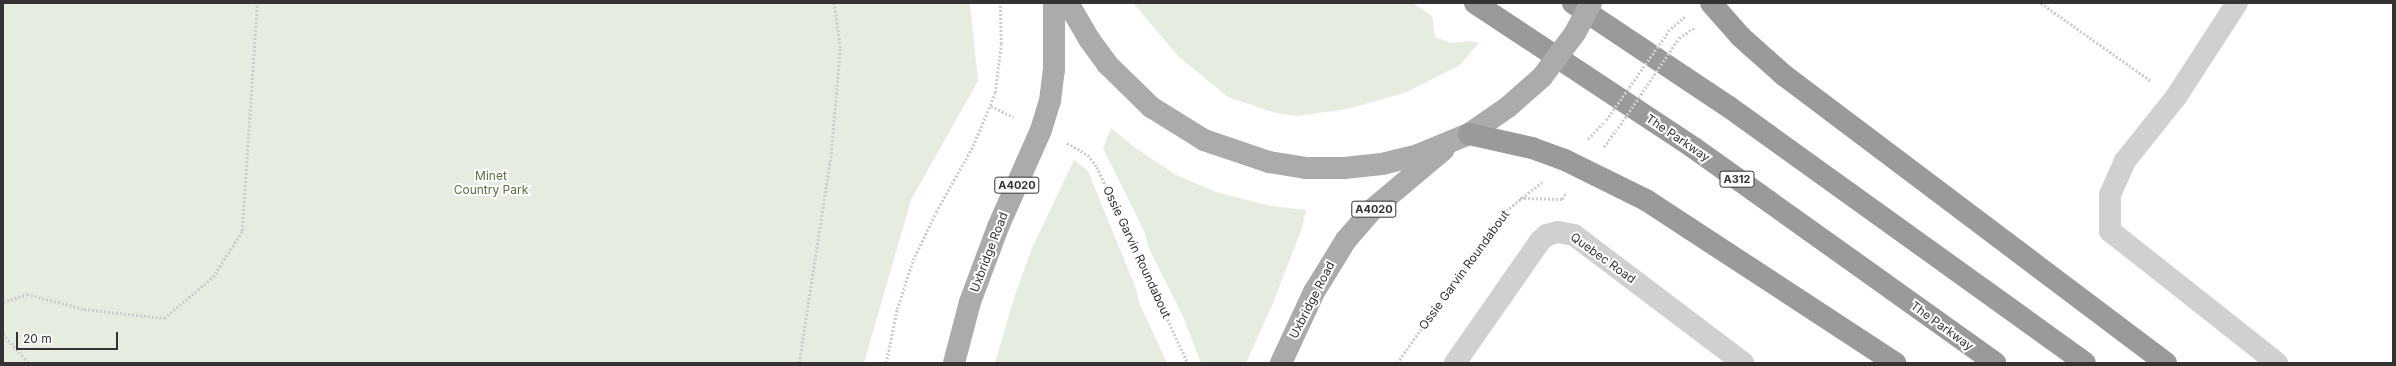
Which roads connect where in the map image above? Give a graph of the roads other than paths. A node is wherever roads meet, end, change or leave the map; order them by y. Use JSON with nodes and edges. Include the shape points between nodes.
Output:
{"nodes":[{"id":1,"x":1054,"y":3,"type":"edge"},
{"id":2,"x":1068,"y":3,"type":"edge"},
{"id":3,"x":1475,"y":3,"type":"edge"},
{"id":4,"x":1573,"y":3,"type":"edge"},
{"id":5,"x":1591,"y":3,"type":"edge"},
{"id":6,"x":1711,"y":3,"type":"edge"},
{"id":7,"x":2237,"y":3,"type":"edge"},
{"id":8,"x":1461,"y":138,"type":"junction"},
{"id":9,"x":954,"y":363,"type":"edge"},
{"id":10,"x":1280,"y":363,"type":"edge"},
{"id":11,"x":1455,"y":363,"type":"edge"},
{"id":12,"x":1743,"y":363,"type":"edge"},
{"id":13,"x":1895,"y":363,"type":"edge"},
{"id":14,"x":1995,"y":363,"type":"edge"},
{"id":15,"x":2085,"y":363,"type":"edge"},
{"id":16,"x":2166,"y":363,"type":"edge"},
{"id":17,"x":2277,"y":363,"type":"edge"}],
"edges":[{"from":1,"to":9,"type":"main road","name":"Uxbridge Road","number":"A4020","via":[[1054,70],[1050,101],[1041,130],[998,227],[972,296]]},
{"from":2,"to":8,"type":"main road","via":[[1089,39],[1128,87],[1177,125],[1233,152],[1269,162],[1306,168],[1344,168],[1382,164],[1418,155]]},
{"from":3,"to":14,"type":"highway","name":"The Parkway","number":"A312","via":[[1694,148]]},
{"from":4,"to":15,"type":"highway","via":[[1728,107]]},
{"from":5,"to":8,"type":"main road","bridge":true,"via":[[1575,33],[1542,77],[1508,107]]},
{"from":6,"to":16,"type":"highway","via":[[1741,37],[1785,76]]},
{"from":7,"to":17,"type":"street","via":[[2176,97],[2125,161],[2110,195],[2110,231]]},
{"from":8,"to":10,"type":"main road","name":"Uxbridge Road","number":"A4020","via":[[1374,209],[1346,240],[1314,292]]},
{"from":8,"to":13,"type":"highway","via":[[1532,148],[1565,160],[1646,200]]},
{"from":11,"to":12,"type":"street","name":"Quebec Road","via":[[1540,241],[1547,235],[1558,232],[1574,235]]}]}
